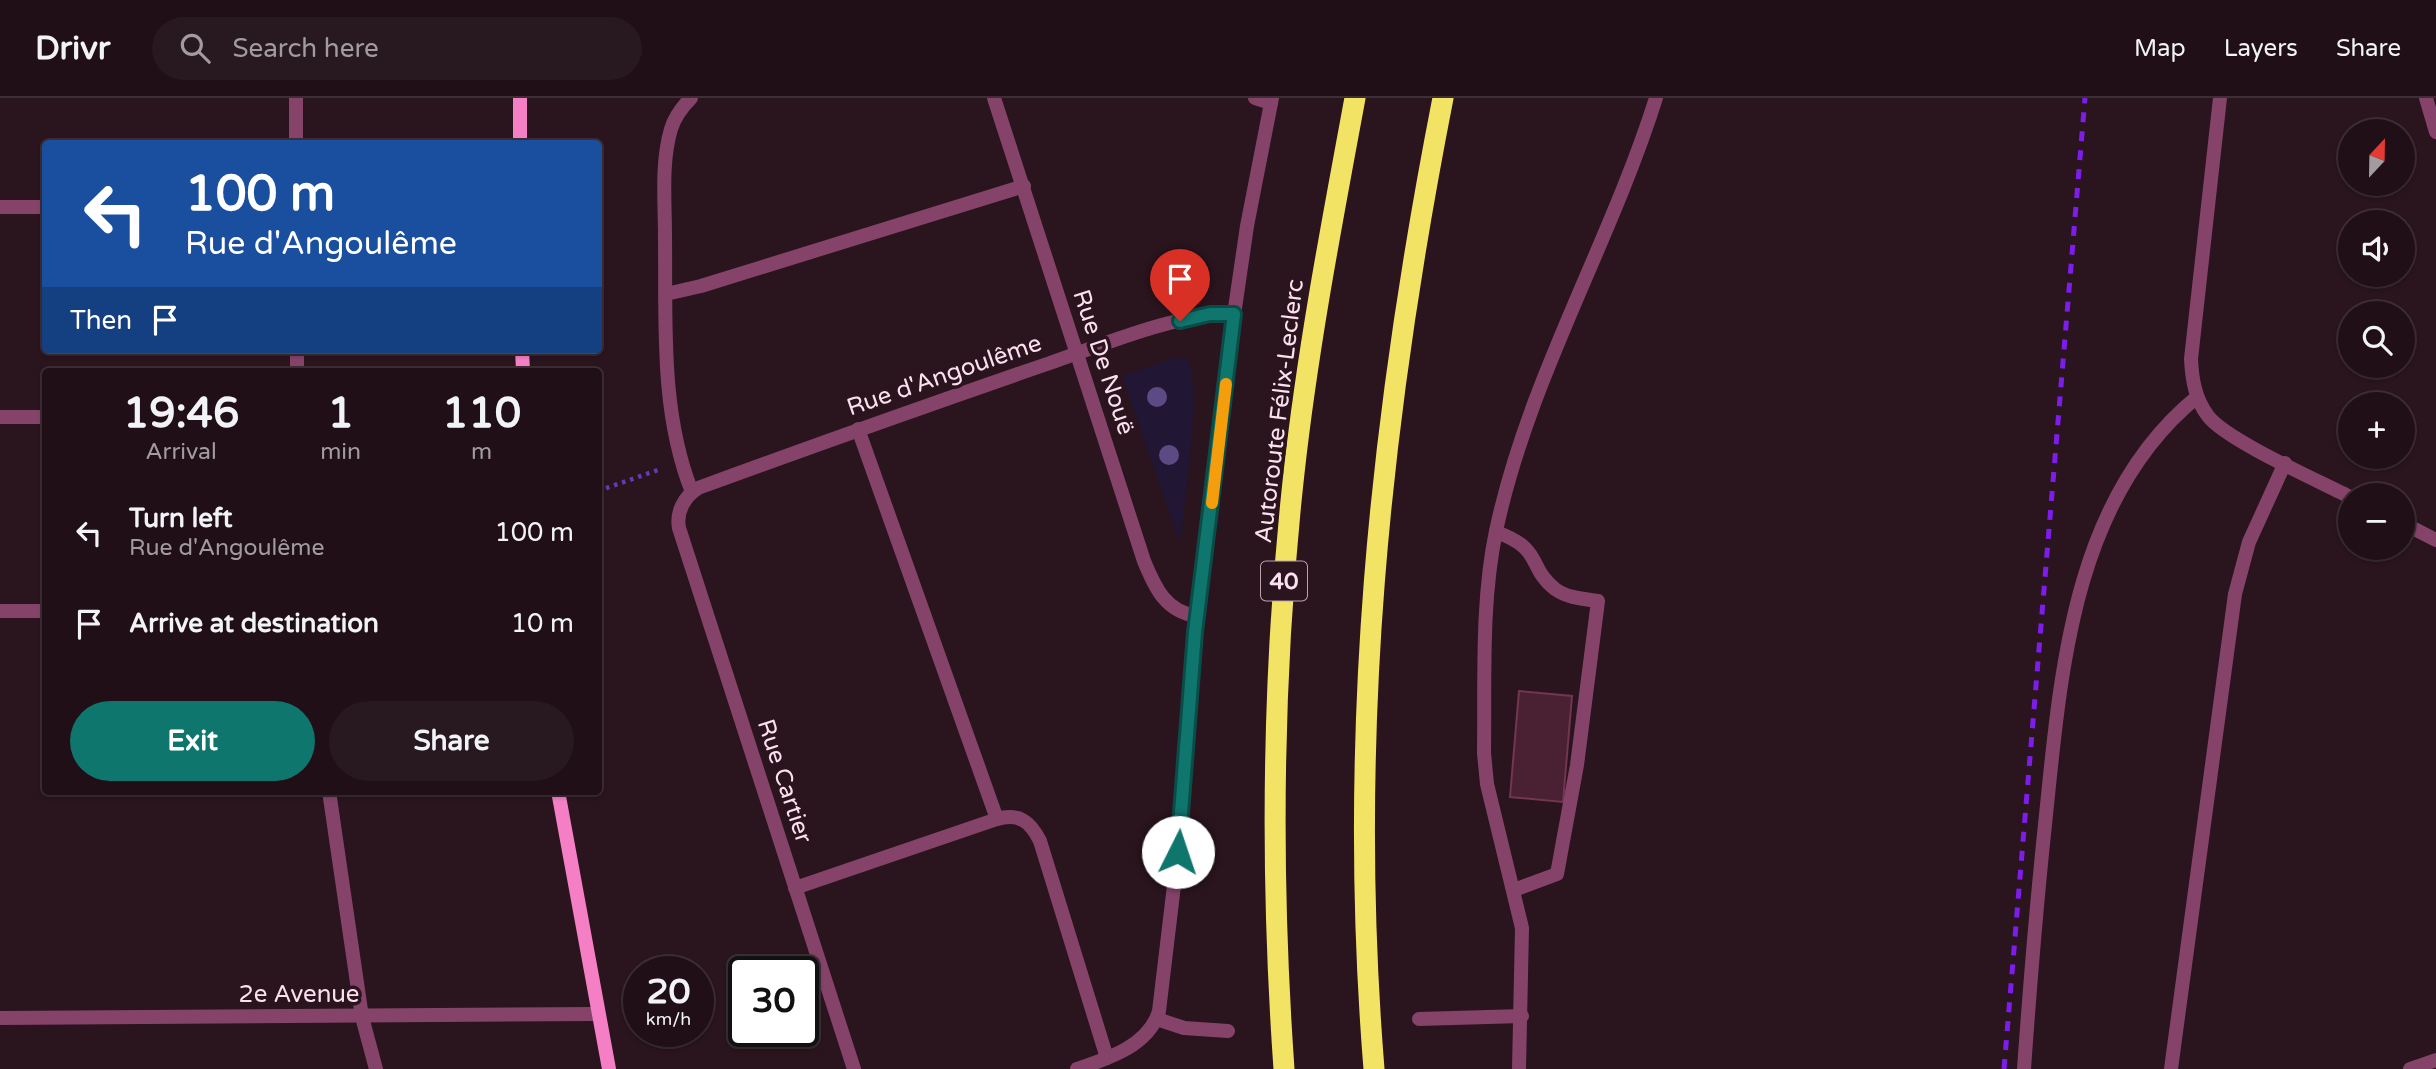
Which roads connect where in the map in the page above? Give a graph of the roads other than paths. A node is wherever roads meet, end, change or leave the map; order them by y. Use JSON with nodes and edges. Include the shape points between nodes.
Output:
{"nodes":[{"id":1,"x":296,"y":98,"type":"edge"},
{"id":2,"x":520,"y":98,"type":"edge"},
{"id":3,"x":691,"y":98,"type":"edge"},
{"id":4,"x":994,"y":98,"type":"edge"},
{"id":5,"x":1255,"y":98,"type":"edge"},
{"id":6,"x":1355,"y":98,"type":"edge"},
{"id":7,"x":1443,"y":98,"type":"edge"},
{"id":8,"x":1656,"y":98,"type":"edge"},
{"id":9,"x":2220,"y":98,"type":"edge"},
{"id":10,"x":2426,"y":98,"type":"edge"},
{"id":11,"x":1271,"y":100,"type":"edge"},
{"id":12,"x":2436,"y":132,"type":"edge"},
{"id":13,"x":296,"y":140,"type":"edge"},
{"id":14,"x":520,"y":140,"type":"edge"},
{"id":15,"x":1024,"y":186,"type":"junction"},
{"id":16,"x":0,"y":207,"type":"edge"},
{"id":17,"x":42,"y":207,"type":"edge"},
{"id":18,"x":666,"y":294,"type":"junction"},
{"id":19,"x":1234,"y":314,"type":"junction"},
{"id":20,"x":1077,"y":354,"type":"junction"},
{"id":21,"x":2197,"y":397,"type":"junction"},
{"id":22,"x":0,"y":417,"type":"edge"},
{"id":23,"x":42,"y":417,"type":"edge"},
{"id":24,"x":858,"y":429,"type":"junction"},
{"id":25,"x":2285,"y":463,"type":"junction"},
{"id":26,"x":2338,"y":491,"type":"edge"},
{"id":27,"x":692,"y":492,"type":"junction"},
{"id":28,"x":2415,"y":529,"type":"edge"},
{"id":29,"x":1496,"y":532,"type":"junction"},
{"id":30,"x":2436,"y":540,"type":"edge"},
{"id":31,"x":0,"y":611,"type":"edge"},
{"id":32,"x":42,"y":611,"type":"edge"},
{"id":33,"x":1197,"y":616,"type":"junction"},
{"id":34,"x":330,"y":795,"type":"edge"},
{"id":35,"x":559,"y":795,"type":"edge"},
{"id":36,"x":997,"y":819,"type":"junction"},
{"id":37,"x":795,"y":888,"type":"junction"},
{"id":38,"x":1514,"y":890,"type":"junction"},
{"id":39,"x":598,"y":1014,"type":"junction"},
{"id":40,"x":1522,"y":1016,"type":"junction"},
{"id":41,"x":362,"y":1017,"type":"junction"},
{"id":42,"x":0,"y":1018,"type":"edge"},
{"id":43,"x":1157,"y":1019,"type":"junction"},
{"id":44,"x":1419,"y":1019,"type":"dead end"},
{"id":45,"x":1228,"y":1031,"type":"dead end"},
{"id":46,"x":1107,"y":1058,"type":"junction"},
{"id":47,"x":2436,"y":1060,"type":"edge"},
{"id":48,"x":376,"y":1069,"type":"edge"},
{"id":49,"x":609,"y":1069,"type":"edge"},
{"id":50,"x":854,"y":1069,"type":"edge"},
{"id":51,"x":1077,"y":1069,"type":"edge"},
{"id":52,"x":1284,"y":1069,"type":"edge"},
{"id":53,"x":1374,"y":1069,"type":"edge"},
{"id":54,"x":1519,"y":1069,"type":"edge"},
{"id":55,"x":2024,"y":1069,"type":"edge"},
{"id":56,"x":2171,"y":1069,"type":"edge"},
{"id":57,"x":2410,"y":1069,"type":"edge"}],
"edges":[{"from":1,"to":13,"type":"street"},
{"from":2,"to":14,"type":"street"},
{"from":3,"to":18,"type":"street","via":[[674,120],[667,149]]},
{"from":4,"to":15,"type":"street","name":"Rue De Nouë"},
{"from":5,"to":11,"type":"street"},
{"from":6,"to":52,"type":"highway","name":"Autoroute Félix-Leclerc","number":"40","via":[[1301,414],[1285,575],[1275,837]]},
{"from":7,"to":53,"type":"highway","via":[[1401,327],[1373,580],[1364,793]]},
{"from":8,"to":29,"type":"street","via":[[1541,391]]},
{"from":9,"to":21,"type":"street","via":[[2191,359]]},
{"from":10,"to":12,"type":"street"},
{"from":11,"to":19,"type":"street"},
{"from":15,"to":18,"type":"street"},
{"from":15,"to":20,"type":"street","name":"Rue De Nouë"},
{"from":16,"to":17,"type":"street"},
{"from":18,"to":27,"type":"street","via":[[672,420],[680,462]]},
{"from":19,"to":20,"type":"street","name":"Rue d'Angoulême","via":[[1180,321]]},
{"from":19,"to":33,"type":"street"},
{"from":20,"to":24,"type":"street","name":"Rue d'Angoulême"},
{"from":20,"to":33,"type":"street","name":"Rue De Nouë","via":[[1153,581],[1171,608]]},
{"from":21,"to":25,"type":"street","via":[[2214,423]]},
{"from":21,"to":55,"type":"street","via":[[2150,444],[2118,495],[2094,548],[2073,616],[2053,748]]},
{"from":22,"to":23,"type":"street"},
{"from":24,"to":27,"type":"street","name":"Rue d'Angoulême"},
{"from":24,"to":36,"type":"street"},
{"from":25,"to":26,"type":"street"},
{"from":25,"to":56,"type":"street","via":[[2249,541],[2237,583]]},
{"from":27,"to":37,"type":"street","name":"Rue Cartier","via":[[681,507],[679,528]]},
{"from":28,"to":30,"type":"street"},
{"from":29,"to":38,"type":"street","via":[[1489,589],[1484,753],[1489,793]]},
{"from":29,"to":38,"type":"street","via":[[1524,544],[1554,588],[1572,597],[1598,601],[1577,765],[1557,874]]},
{"from":31,"to":32,"type":"street"},
{"from":33,"to":43,"type":"street","via":[[1178,852]]},
{"from":34,"to":41,"type":"street"},
{"from":35,"to":39,"type":"street"},
{"from":36,"to":37,"type":"street"},
{"from":36,"to":46,"type":"street","via":[[1013,816],[1027,822],[1040,841]]},
{"from":37,"to":50,"type":"street","name":"Rue Cartier"},
{"from":38,"to":40,"type":"street","via":[[1524,946]]},
{"from":39,"to":41,"type":"street","name":"2e Avenue"},
{"from":39,"to":49,"type":"street"},
{"from":40,"to":44,"type":"street"},
{"from":40,"to":54,"type":"street"},
{"from":41,"to":42,"type":"street","name":"2e Avenue"},
{"from":41,"to":48,"type":"street"},
{"from":43,"to":45,"type":"street","via":[[1184,1028]]},
{"from":43,"to":46,"type":"street","via":[[1139,1039]]},
{"from":46,"to":51,"type":"street"},
{"from":47,"to":57,"type":"street"}]}
